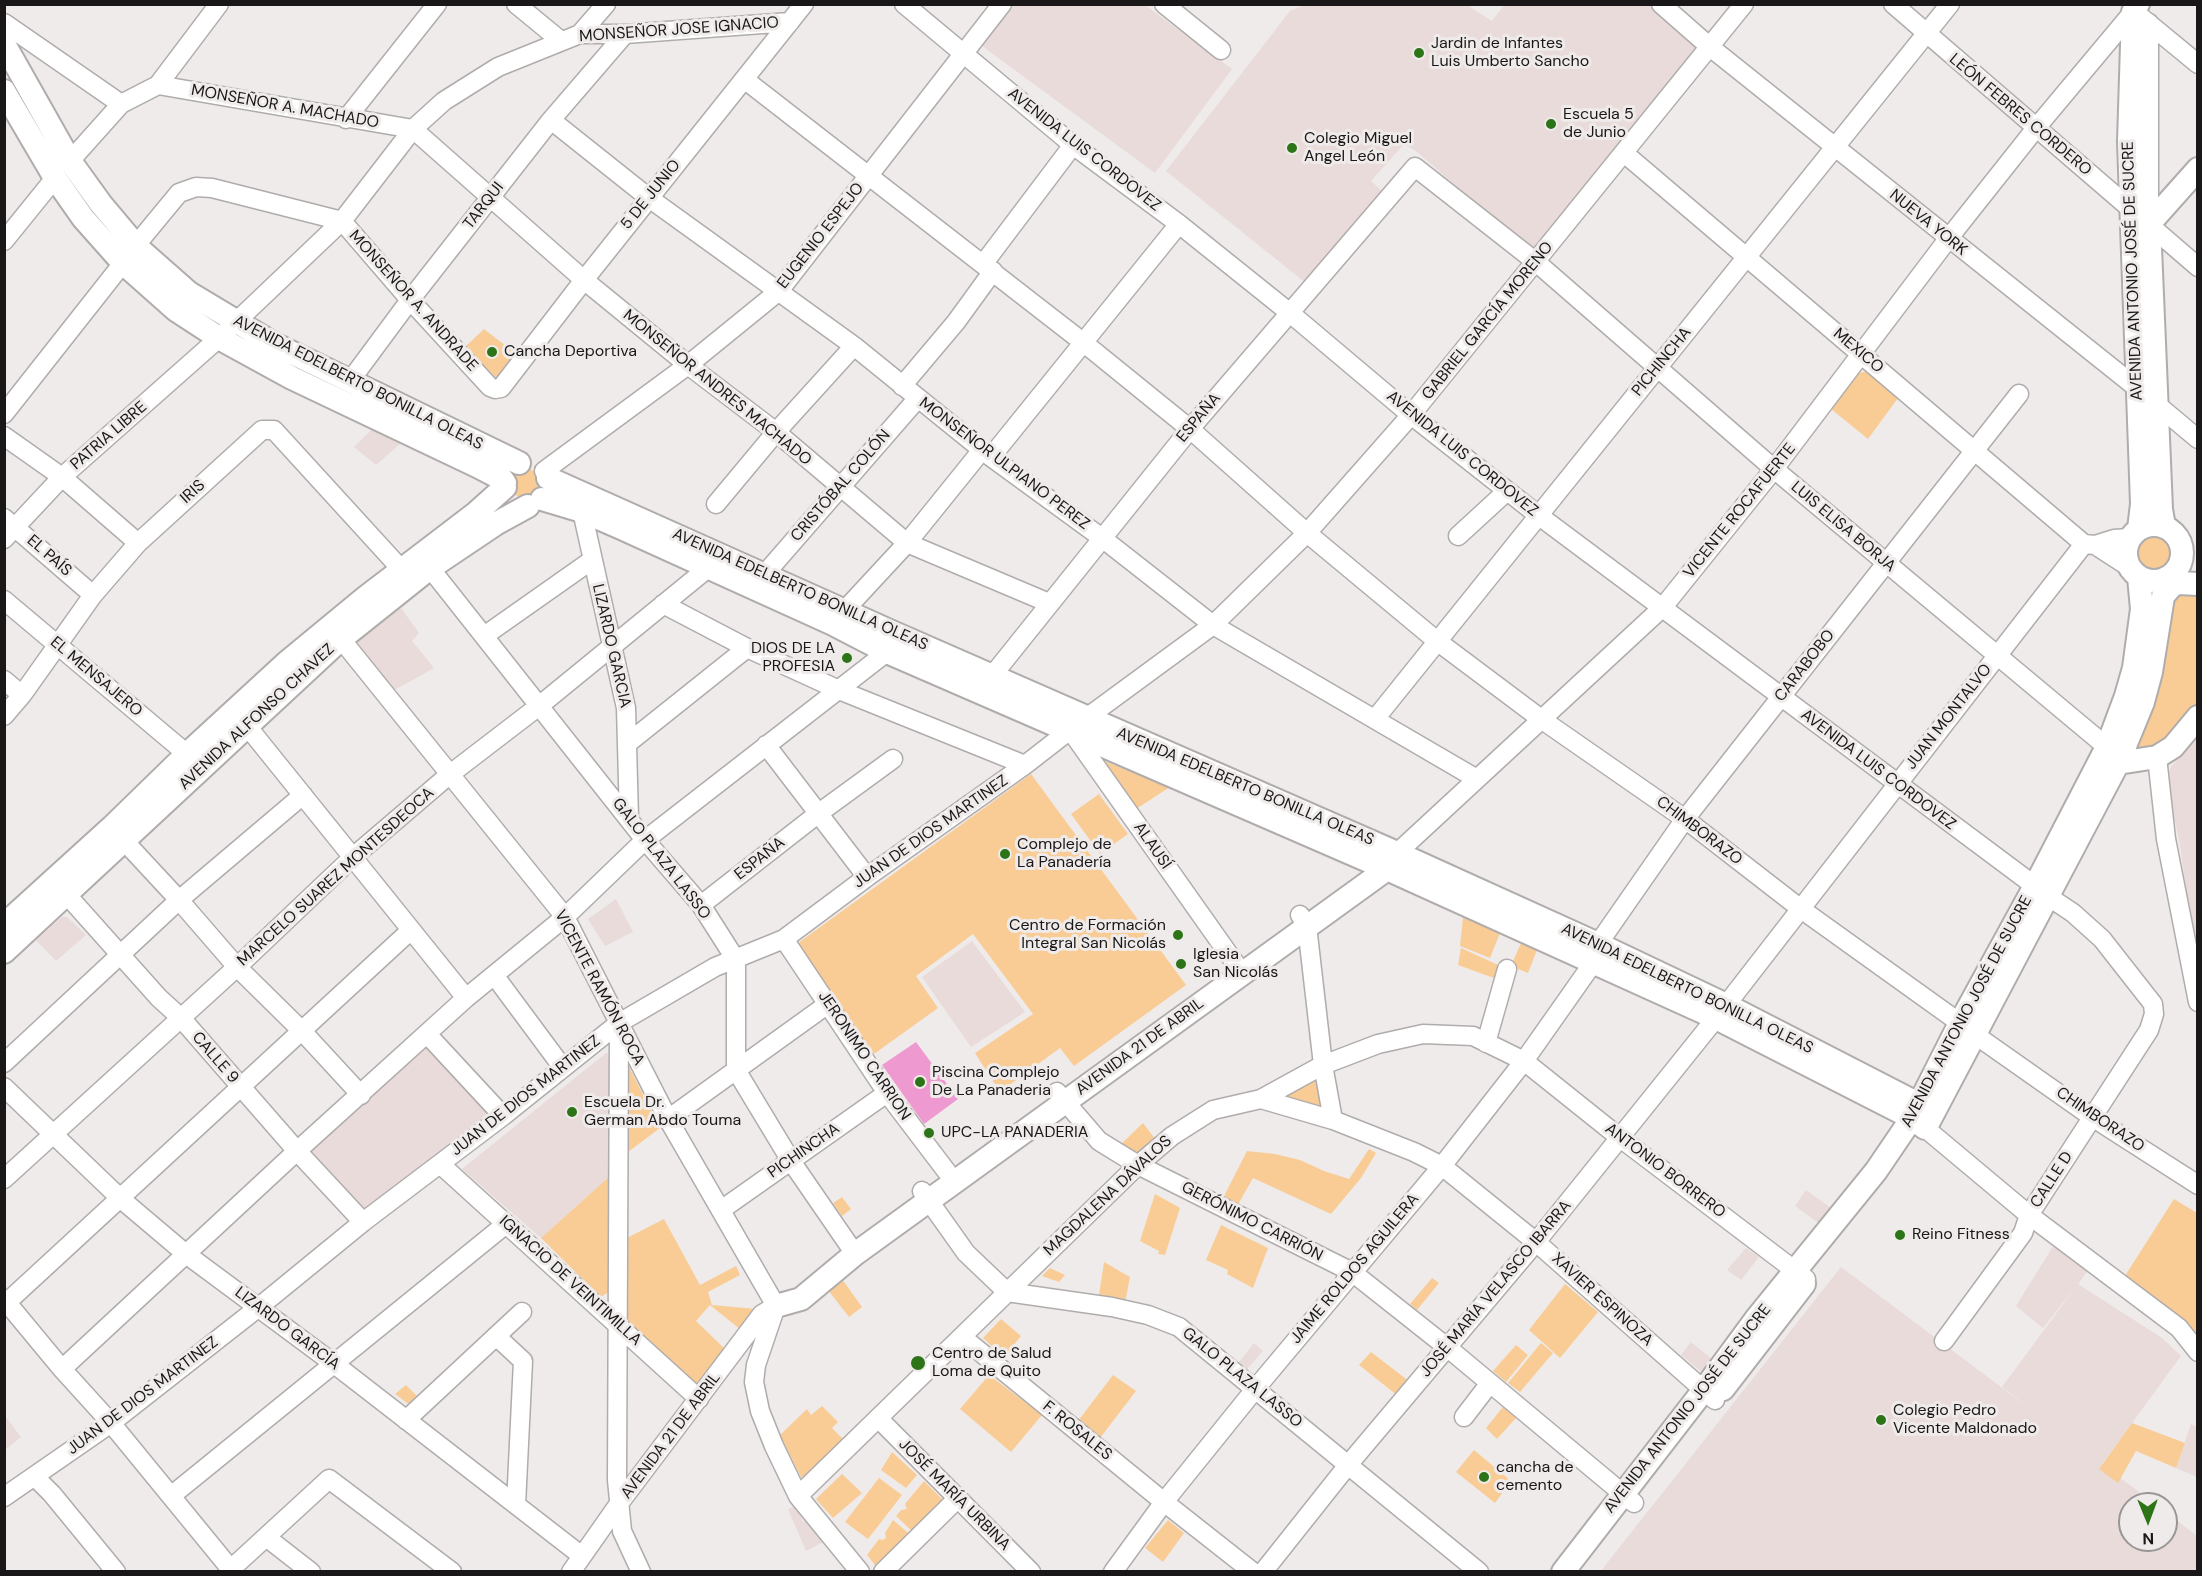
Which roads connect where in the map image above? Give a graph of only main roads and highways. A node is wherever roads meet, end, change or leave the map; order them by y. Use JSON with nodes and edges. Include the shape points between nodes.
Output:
{"nodes":[{"id":1,"x":2136,"y":11,"type":"edge"},
{"id":2,"x":4,"y":44,"type":"edge"},
{"id":3,"x":4,"y":91,"type":"edge"},
{"id":4,"x":2198,"y":169,"type":"edge"},
{"id":5,"x":519,"y":464,"type":"junction"},
{"id":6,"x":477,"y":466,"type":"junction"},
{"id":7,"x":546,"y":474,"type":"junction"},
{"id":8,"x":505,"y":485,"type":"junction"},
{"id":9,"x":535,"y":503,"type":"junction"},
{"id":10,"x":578,"y":510,"type":"junction"},
{"id":11,"x":494,"y":512,"type":"junction"},
{"id":12,"x":2164,"y":527,"type":"junction"},
{"id":13,"x":2135,"y":534,"type":"junction"},
{"id":14,"x":2189,"y":550,"type":"edge"},
{"id":15,"x":2134,"y":572,"type":"junction"},
{"id":16,"x":2169,"y":581,"type":"junction"},
{"id":17,"x":2198,"y":583,"type":"edge"},
{"id":18,"x":2198,"y":717,"type":"edge"},
{"id":19,"x":1078,"y":724,"type":"junction"},
{"id":20,"x":2113,"y":755,"type":"junction"},
{"id":21,"x":118,"y":835,"type":"junction"},
{"id":22,"x":1386,"y":861,"type":"junction"},
{"id":23,"x":7,"y":919,"type":"edge"},
{"id":24,"x":4,"y":952,"type":"edge"},
{"id":25,"x":1061,"y":1097,"type":"junction"},
{"id":26,"x":1923,"y":1115,"type":"junction"},
{"id":27,"x":925,"y":1196,"type":"junction"},
{"id":28,"x":776,"y":1306,"type":"road end"},
{"id":29,"x":1628,"y":1499,"type":"junction"},
{"id":30,"x":1563,"y":1572,"type":"edge"},
{"id":31,"x":1581,"y":1572,"type":"edge"}],
"edges":[{"from":1,"to":13,"type":"main road","name":"AVENIDA ANTONIO JOSÉ DE SUCRE","via":[[2128,142],[2142,504]]},
{"from":2,"to":5,"type":"main road","name":"AVENIDA EDELBERTO BONILLA OLEAS","via":[[70,161],[101,204],[136,245],[189,293],[274,344]]},
{"from":3,"to":6,"type":"main road","name":"AVENIDA EDELBERTO BONILLA OLEAS","via":[[83,218],[123,263],[176,310],[292,378]]},
{"from":4,"to":12,"type":"main road","name":"AVENIDA ANTONIO JOSÉ DE SUCRE","via":[[2149,224]]},
{"from":5,"to":7,"type":"main road","via":[[530,462]]},
{"from":5,"to":8,"type":"main road","via":[[509,471]]},
{"from":6,"to":8,"type":"main road","name":"AVENIDA EDELBERTO BONILLA OLEAS","via":[[502,479]]},
{"from":6,"to":11,"type":"main road","via":[[492,485]]},
{"from":7,"to":9,"type":"main road","via":[[548,489]]},
{"from":7,"to":19,"type":"main road","name":"AVENIDA EDELBERTO BONILLA OLEAS","via":[[992,676]]},
{"from":8,"to":9,"type":"main road","via":[[510,499],[521,505]]},
{"from":8,"to":11,"type":"main road","name":"AVENIDA ALFONSO CHAVEZ"},
{"from":9,"to":10,"type":"main road","name":"AVENIDA EDELBERTO BONILLA OLEAS"},
{"from":9,"to":11,"type":"main road","name":"AVENIDA ALFONSO CHAVEZ"},
{"from":10,"to":11,"type":"main road"},
{"from":10,"to":19,"type":"main road","name":"AVENIDA EDELBERTO BONILLA OLEAS","via":[[887,652]]},
{"from":11,"to":21,"type":"main road","name":"AVENIDA ALFONSO CHAVEZ","via":[[341,639],[248,726]]},
{"from":11,"to":21,"type":"main road","name":"AVENIDA ALFONSO CHAVEZ","via":[[401,570],[286,663],[187,754]]},
{"from":12,"to":13,"type":"main road","via":[[2154,525]]},
{"from":12,"to":14,"type":"main road"},
{"from":13,"to":15,"type":"main road","via":[[2126,553]]},
{"from":14,"to":16,"type":"main road","via":[[2182,555]]},
{"from":15,"to":16,"type":"main road","via":[[2152,581]]},
{"from":15,"to":20,"type":"main road","name":"AVENIDA ANTONIO JOSÉ DE SUCRE","via":[[2142,609],[2134,668]]},
{"from":16,"to":17,"type":"main road"},
{"from":16,"to":20,"type":"main road","name":"AVENIDA ANTONIO JOSÉ DE SUCRE","via":[[2143,702]]},
{"from":18,"to":20,"type":"main road","via":[[2173,747],[2157,757]]},
{"from":19,"to":22,"type":"main road","name":"AVENIDA EDELBERTO BONILLA OLEAS"},
{"from":20,"to":26,"type":"main road","name":"AVENIDA ANTONIO JOSÉ DE SUCRE"},
{"from":21,"to":23,"type":"main road","name":"AVENIDA ALFONSO CHAVEZ"},
{"from":21,"to":24,"type":"main road","name":"AVENIDA ALFONSO CHAVEZ","via":[[67,895]]},
{"from":22,"to":25,"type":"main road","name":"AVENIDA 21 DE ABRIL"},
{"from":22,"to":26,"type":"main road","name":"AVENIDA EDELBERTO BONILLA OLEAS","via":[[1721,1012]]},
{"from":25,"to":27,"type":"main road","name":"AVENIDA 21 DE ABRIL"},
{"from":25,"to":27,"type":"main road","name":"AVENIDA 21 DE ABRIL","via":[[947,1172]]},
{"from":26,"to":29,"type":"main road","name":"AVENIDA ANTONIO JOSÉ DE SUCRE"},
{"from":27,"to":28,"type":"main road","name":"AVENIDA 21 DE ABRIL","via":[[792,1289]]},
{"from":29,"to":30,"type":"main road","name":"AVENIDA ANTONIO JOSÉ DE SUCRE"},
{"from":29,"to":31,"type":"main road","name":"AVENIDA ANTONIO JOSÉ DE SUCRE"}]}
